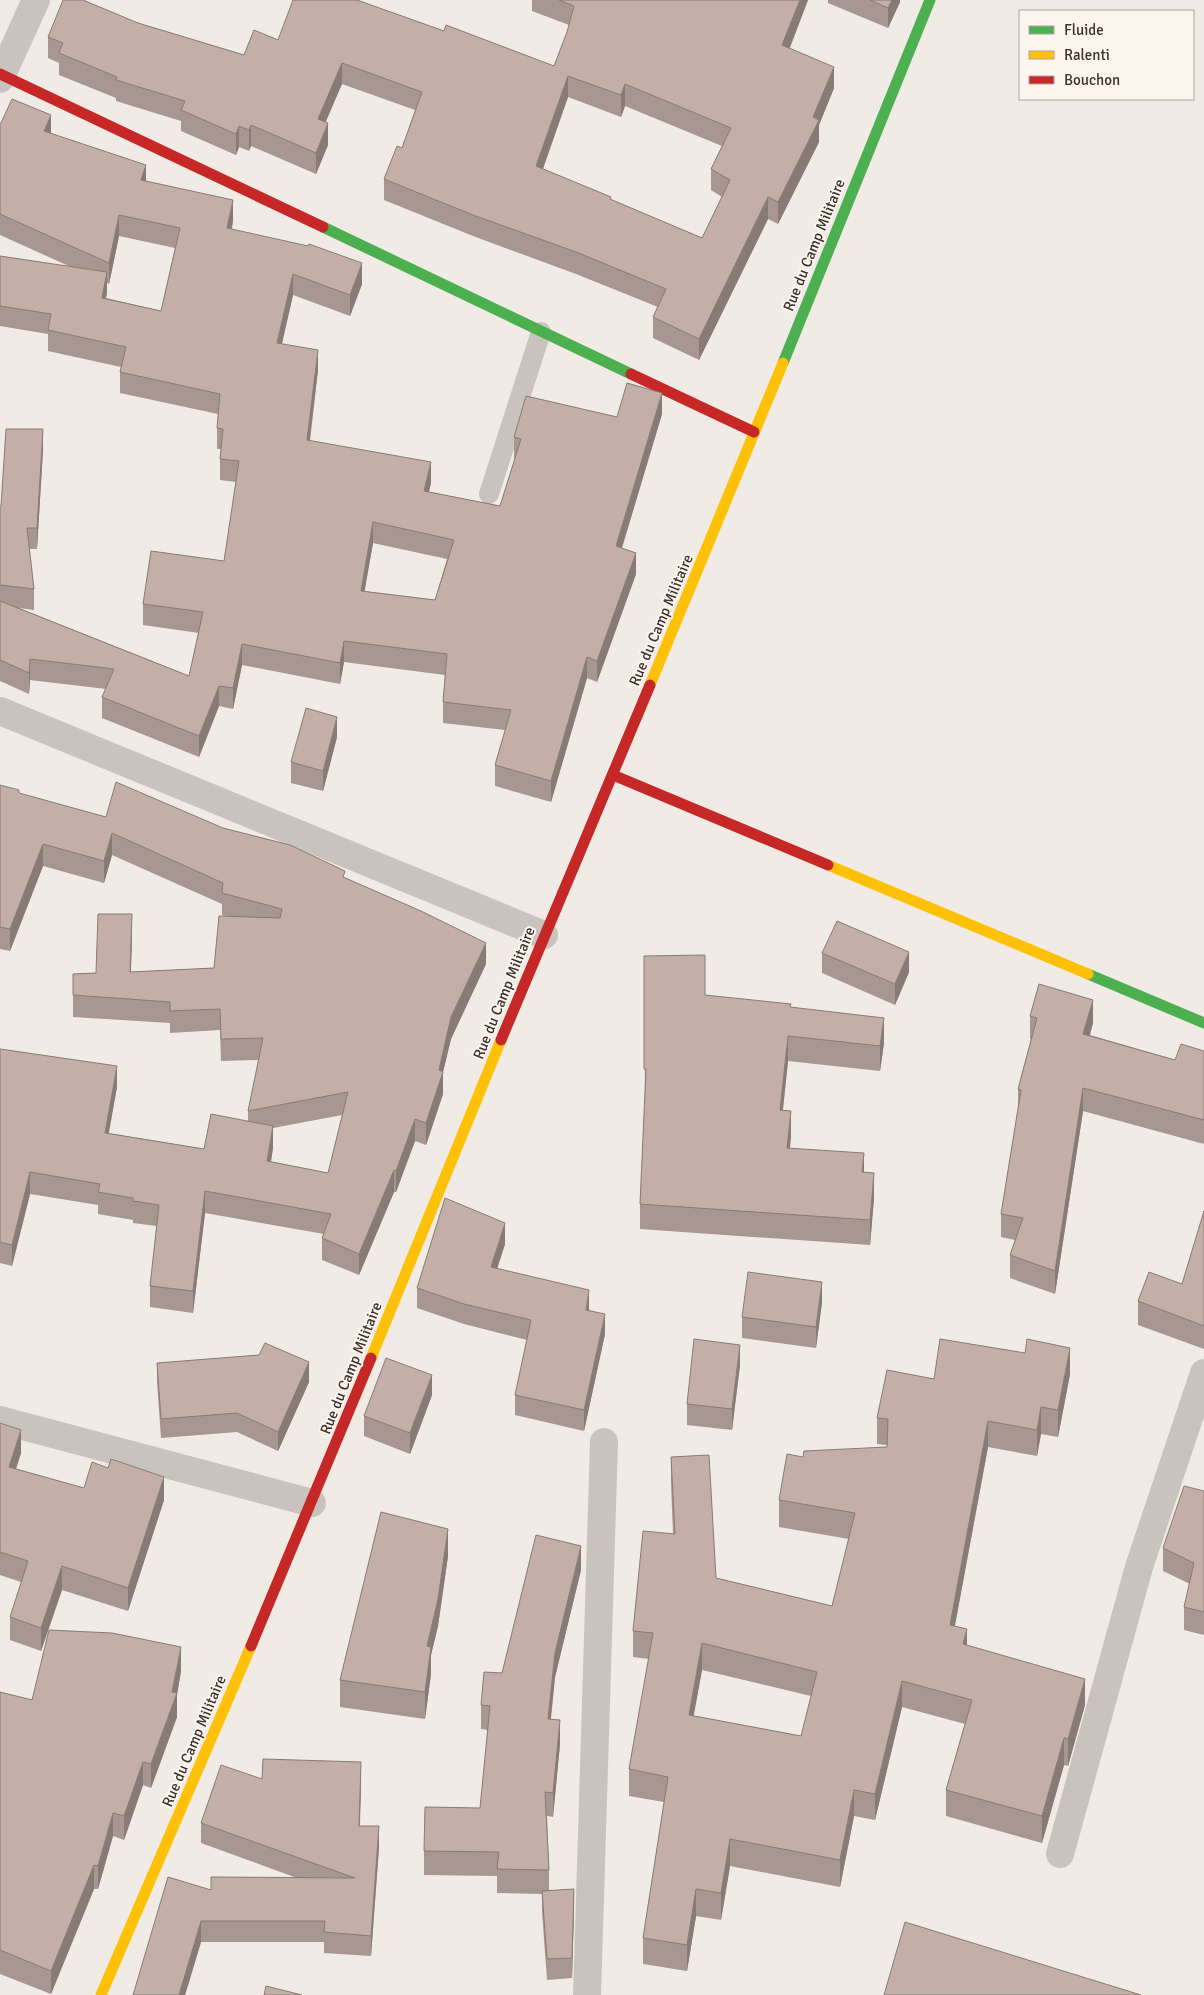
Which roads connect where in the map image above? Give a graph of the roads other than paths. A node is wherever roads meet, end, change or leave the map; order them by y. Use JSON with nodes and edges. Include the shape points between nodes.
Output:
{"nodes":[{"id":1,"x":36,"y":0,"type":"edge"},
{"id":2,"x":930,"y":0,"type":"edge"},
{"id":3,"x":1,"y":76,"type":"edge"},
{"id":4,"x":541,"y":332,"type":"junction"},
{"id":5,"x":754,"y":432,"type":"junction"},
{"id":6,"x":489,"y":494,"type":"dead end"},
{"id":7,"x":0,"y":711,"type":"edge"},
{"id":8,"x":613,"y":775,"type":"junction"},
{"id":9,"x":544,"y":935,"type":"junction"},
{"id":10,"x":1204,"y":1023,"type":"edge"},
{"id":11,"x":1204,"y":1373,"type":"edge"},
{"id":12,"x":0,"y":1420,"type":"edge"},
{"id":13,"x":604,"y":1442,"type":"dead end"},
{"id":14,"x":312,"y":1503,"type":"junction"},
{"id":15,"x":1060,"y":1854,"type":"dead end"},
{"id":16,"x":101,"y":1995,"type":"edge"},
{"id":17,"x":587,"y":1995,"type":"edge"}],
"edges":[{"from":1,"to":3,"type":"street"},
{"from":2,"to":5,"type":"street","name":"Rue du Camp Militaire"},
{"from":3,"to":4,"type":"street"},
{"from":4,"to":5,"type":"street"},
{"from":4,"to":6,"type":"lane"},
{"from":5,"to":8,"type":"street","name":"Rue du Camp Militaire"},
{"from":7,"to":9,"type":"street"},
{"from":8,"to":9,"type":"street","name":"Rue du Camp Militaire"},
{"from":8,"to":10,"type":"street"},
{"from":9,"to":14,"type":"street","name":"Rue du Camp Militaire"},
{"from":11,"to":15,"type":"street","via":[[1139,1567]]},
{"from":12,"to":14,"type":"street"},
{"from":13,"to":17,"type":"street"},
{"from":14,"to":16,"type":"street","name":"Rue du Camp Militaire"}]}
